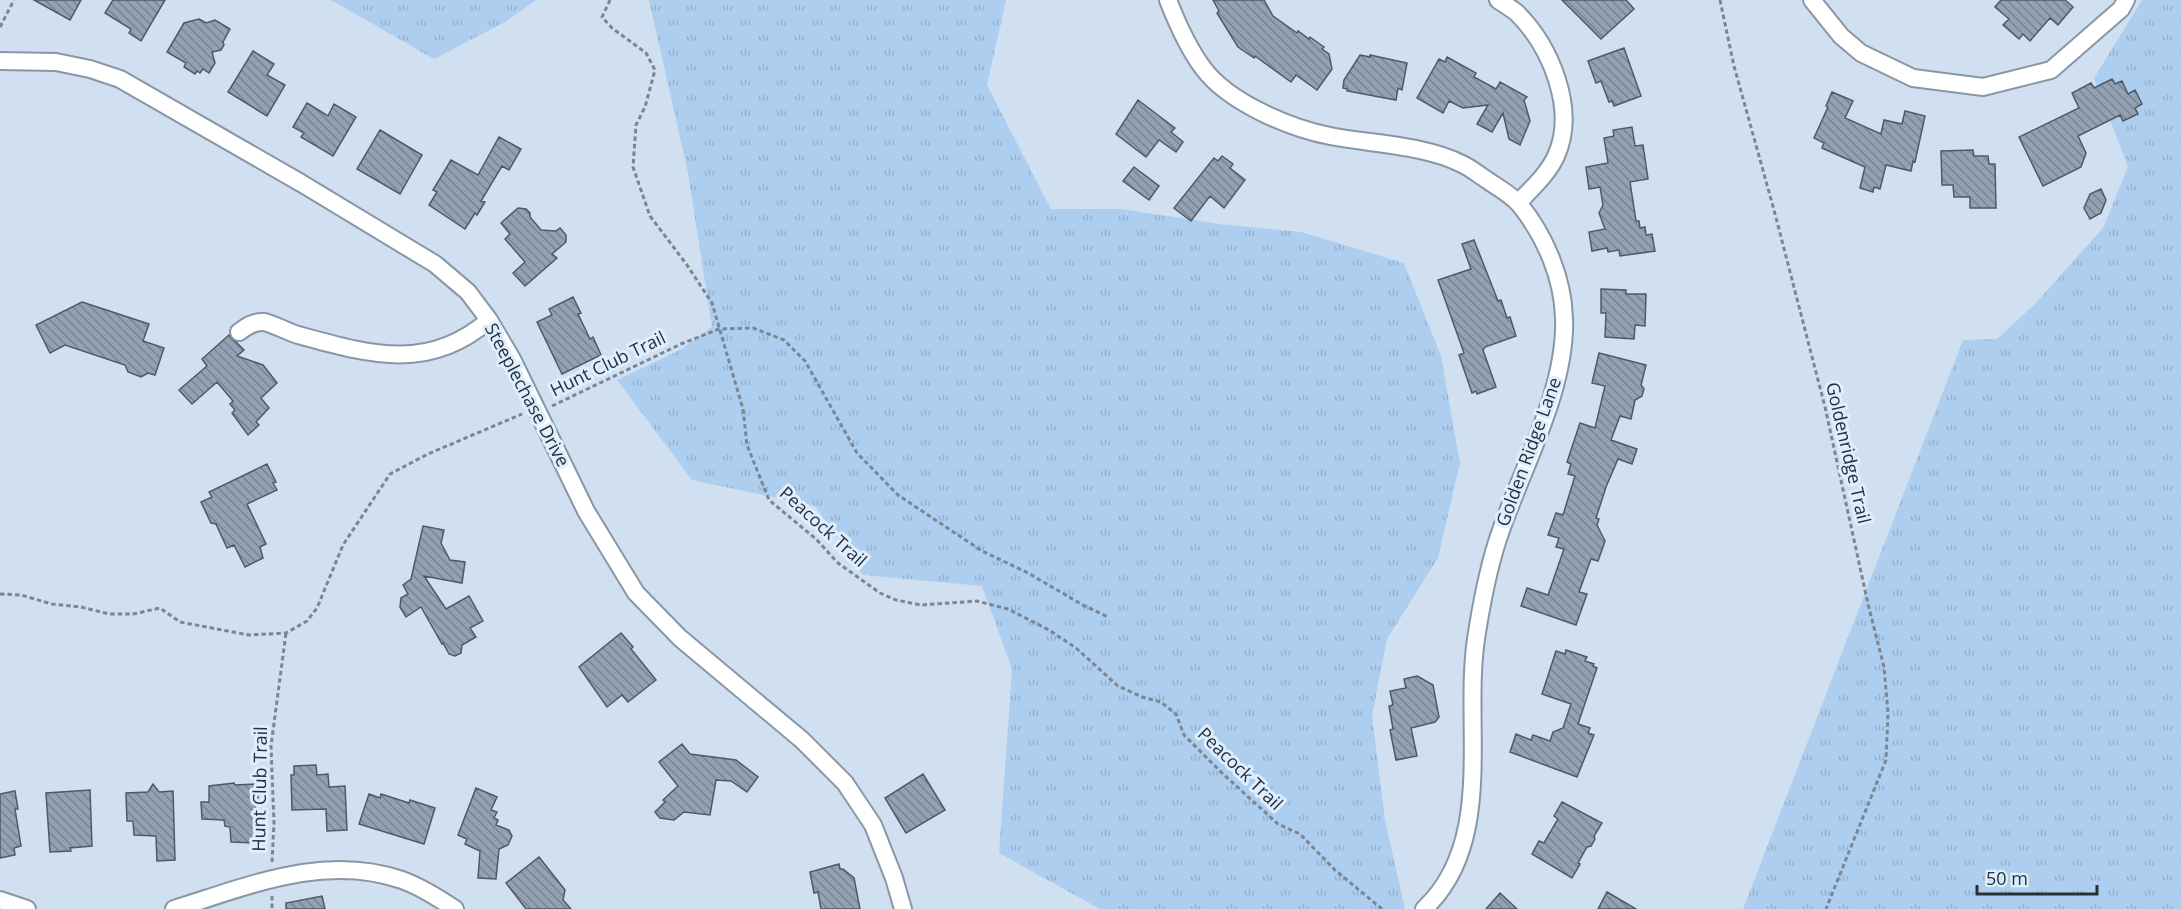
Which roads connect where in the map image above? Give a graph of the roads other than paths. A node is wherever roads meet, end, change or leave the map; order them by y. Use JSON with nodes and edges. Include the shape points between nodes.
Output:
{"nodes":[{"id":1,"x":1168,"y":0,"type":"edge"},
{"id":2,"x":1498,"y":0,"type":"edge"},
{"id":3,"x":1812,"y":0,"type":"edge"},
{"id":4,"x":2126,"y":0,"type":"edge"},
{"id":5,"x":0,"y":61,"type":"edge"},
{"id":6,"x":1518,"y":203,"type":"junction"},
{"id":7,"x":489,"y":320,"type":"junction"},
{"id":8,"x":239,"y":332,"type":"dead end"},
{"id":9,"x":0,"y":900,"type":"edge"},
{"id":10,"x":27,"y":909,"type":"edge"},
{"id":11,"x":174,"y":909,"type":"edge"},
{"id":12,"x":455,"y":909,"type":"edge"},
{"id":13,"x":903,"y":909,"type":"edge"},
{"id":14,"x":1424,"y":909,"type":"edge"}],
"edges":[{"from":1,"to":6,"type":"street","name":"Golden Ridge Lane","via":[[1203,69],[1236,98],[1279,121],[1318,133],[1423,151],[1462,164]]},
{"from":2,"to":6,"type":"street","via":[[1516,13],[1542,45],[1560,89],[1565,127],[1549,170]]},
{"from":3,"to":4,"type":"street","via":[[1841,36],[1861,53],[1913,78],[1983,87],[2051,70],[2121,9]]},
{"from":5,"to":7,"type":"street","name":"Steeplechase Drive","via":[[56,62],[120,80],[435,264],[468,292]]},
{"from":6,"to":14,"type":"street","name":"Golden Ridge Lane","via":[[1547,248],[1561,290],[1563,352],[1537,442],[1497,541],[1485,584],[1475,644],[1472,795],[1466,836],[1437,897]]},
{"from":7,"to":8,"type":"street","via":[[457,343],[426,354],[403,356],[349,349],[283,331],[265,322],[252,323]]},
{"from":7,"to":13,"type":"street","name":"Steeplechase Drive","via":[[586,512],[636,593],[680,638],[802,740],[845,783],[873,825]]},
{"from":9,"to":10,"type":"street"},
{"from":11,"to":12,"type":"street","via":[[308,871],[343,869],[403,881]]}]}
